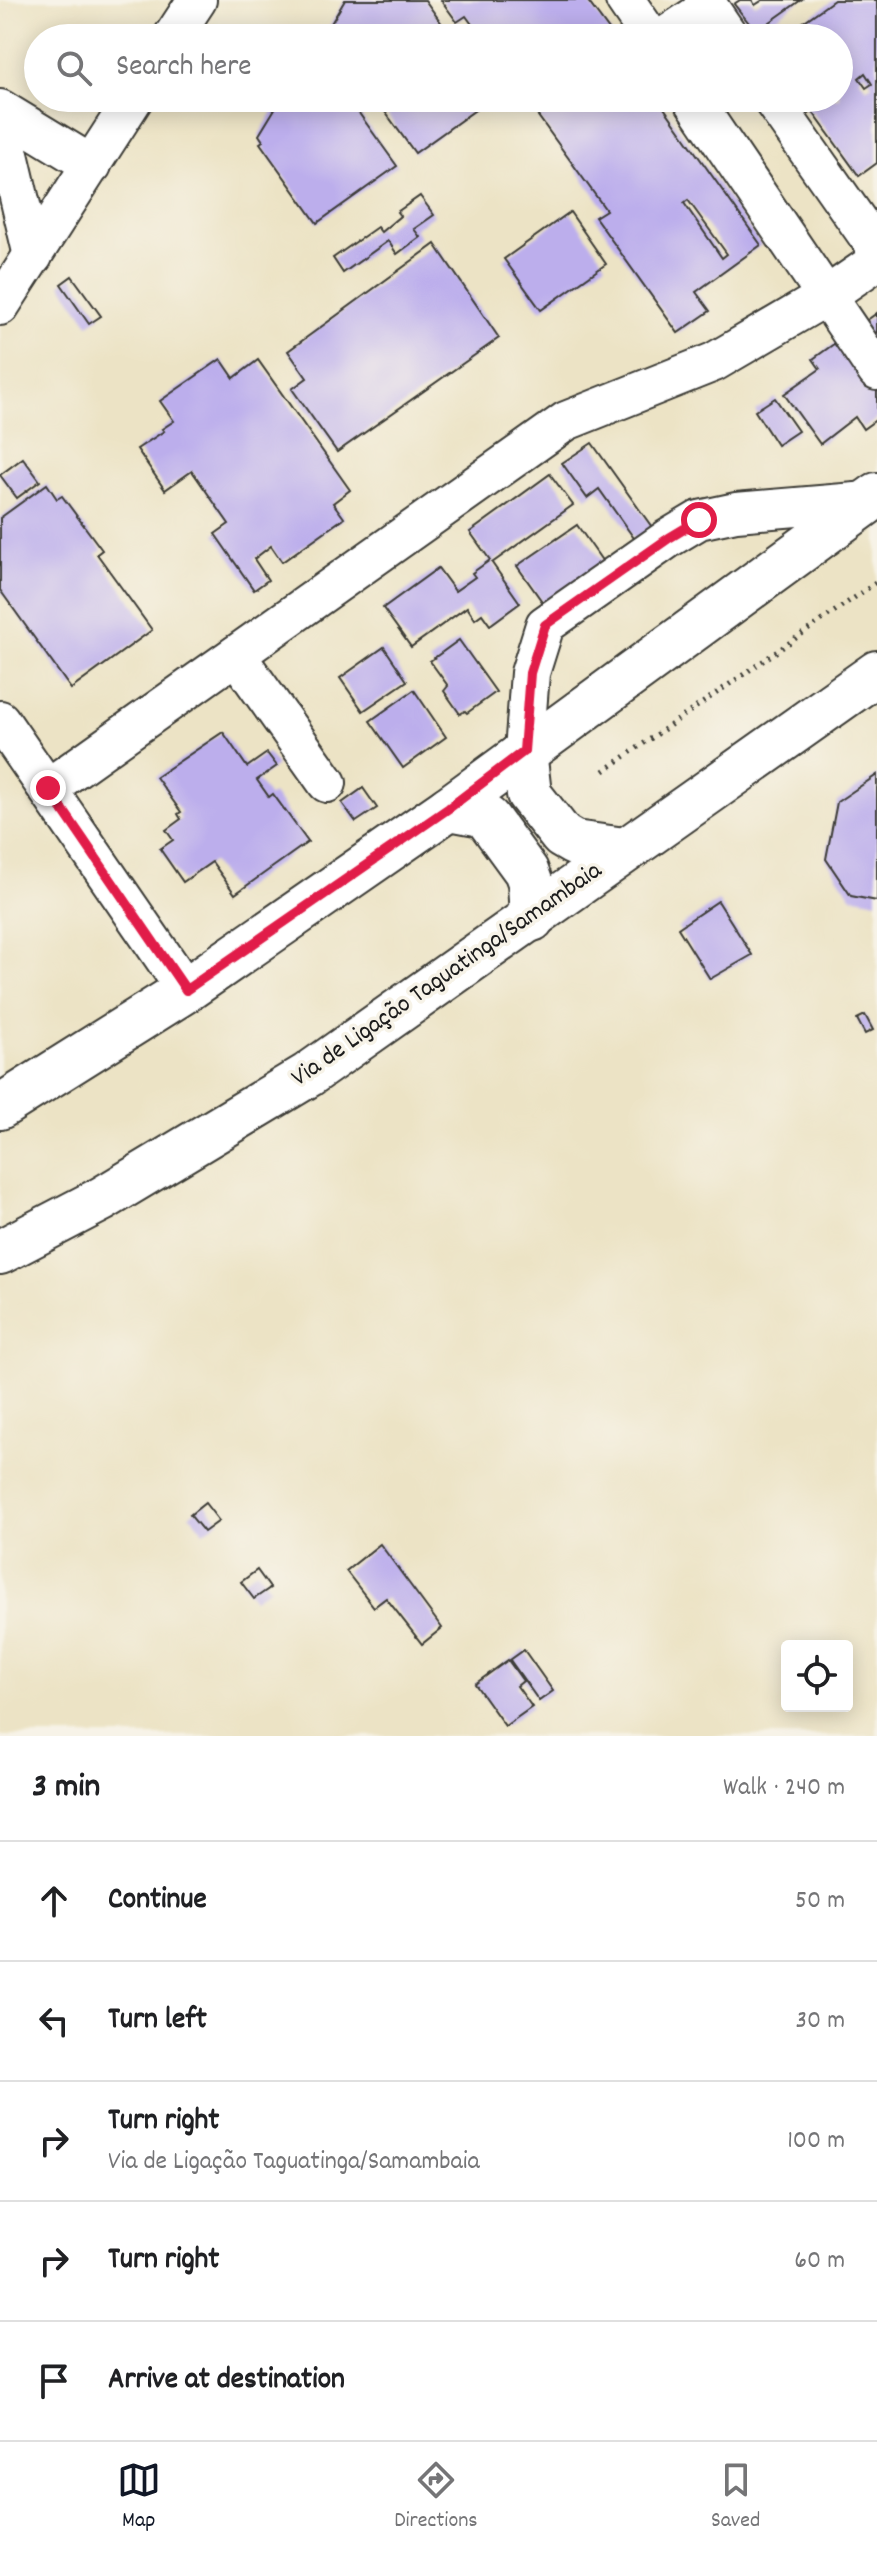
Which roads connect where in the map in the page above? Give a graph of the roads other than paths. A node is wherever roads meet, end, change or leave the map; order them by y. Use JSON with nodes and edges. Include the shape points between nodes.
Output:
{"nodes":[{"id":1,"x":197,"y":0,"type":"edge"},
{"id":2,"x":714,"y":15,"type":"edge"},
{"id":3,"x":181,"y":24,"type":"edge"},
{"id":4,"x":694,"y":24,"type":"edge"},
{"id":5,"x":0,"y":109,"type":"edge"},
{"id":6,"x":125,"y":112,"type":"edge"},
{"id":7,"x":701,"y":112,"type":"edge"},
{"id":8,"x":781,"y":112,"type":"edge"},
{"id":9,"x":0,"y":116,"type":"edge"},
{"id":10,"x":92,"y":165,"type":"junction"},
{"id":11,"x":877,"y":249,"type":"edge"},
{"id":12,"x":33,"y":256,"type":"junction"},
{"id":13,"x":877,"y":261,"type":"edge"},
{"id":14,"x":825,"y":297,"type":"junction"},
{"id":15,"x":0,"y":306,"type":"edge"},
{"id":16,"x":877,"y":371,"type":"edge"},
{"id":17,"x":873,"y":498,"type":"edge"},
{"id":18,"x":236,"y":655,"type":"junction"},
{"id":19,"x":877,"y":673,"type":"edge"},
{"id":20,"x":0,"y":720,"type":"edge"},
{"id":21,"x":524,"y":751,"type":"junction"},
{"id":22,"x":327,"y":783,"type":"dead end"},
{"id":23,"x":48,"y":788,"type":"junction"},
{"id":24,"x":449,"y":808,"type":"junction"},
{"id":25,"x":624,"y":850,"type":"junction"},
{"id":26,"x":532,"y":919,"type":"junction"},
{"id":27,"x":186,"y":990,"type":"junction"},
{"id":28,"x":0,"y":1107,"type":"edge"},
{"id":29,"x":0,"y":1252,"type":"edge"}],
"edges":[{"from":1,"to":3,"type":"street"},
{"from":2,"to":4,"type":"street"},
{"from":5,"to":10,"type":"street"},
{"from":6,"to":10,"type":"street"},
{"from":7,"to":14,"type":"street"},
{"from":8,"to":11,"type":"street"},
{"from":9,"to":12,"type":"street"},
{"from":10,"to":12,"type":"street"},
{"from":12,"to":15,"type":"street"},
{"from":13,"to":14,"type":"street"},
{"from":14,"to":16,"type":"street"},
{"from":14,"to":18,"type":"street","via":[[714,362],[566,421]]},
{"from":17,"to":21,"type":"main road"},
{"from":17,"to":21,"type":"street","via":[[699,520],[545,625],[530,673]]},
{"from":18,"to":22,"type":"street"},
{"from":18,"to":23,"type":"street"},
{"from":19,"to":25,"type":"main road","name":"Via de Ligação Taguatinga/Samambaia"},
{"from":20,"to":23,"type":"street"},
{"from":21,"to":24,"type":"main road"},
{"from":21,"to":25,"type":"main road","via":[[529,794],[562,836],[574,843]]},
{"from":23,"to":27,"type":"street"},
{"from":24,"to":26,"type":"main road","via":[[488,819],[520,860],[530,882]]},
{"from":24,"to":27,"type":"main road"},
{"from":25,"to":26,"type":"main road","name":"Via de Ligação Taguatinga/Samambaia"},
{"from":26,"to":29,"type":"main road","name":"Via de Ligação Taguatinga/Samambaia","via":[[308,1075],[102,1199]]},
{"from":27,"to":28,"type":"main road"}]}
